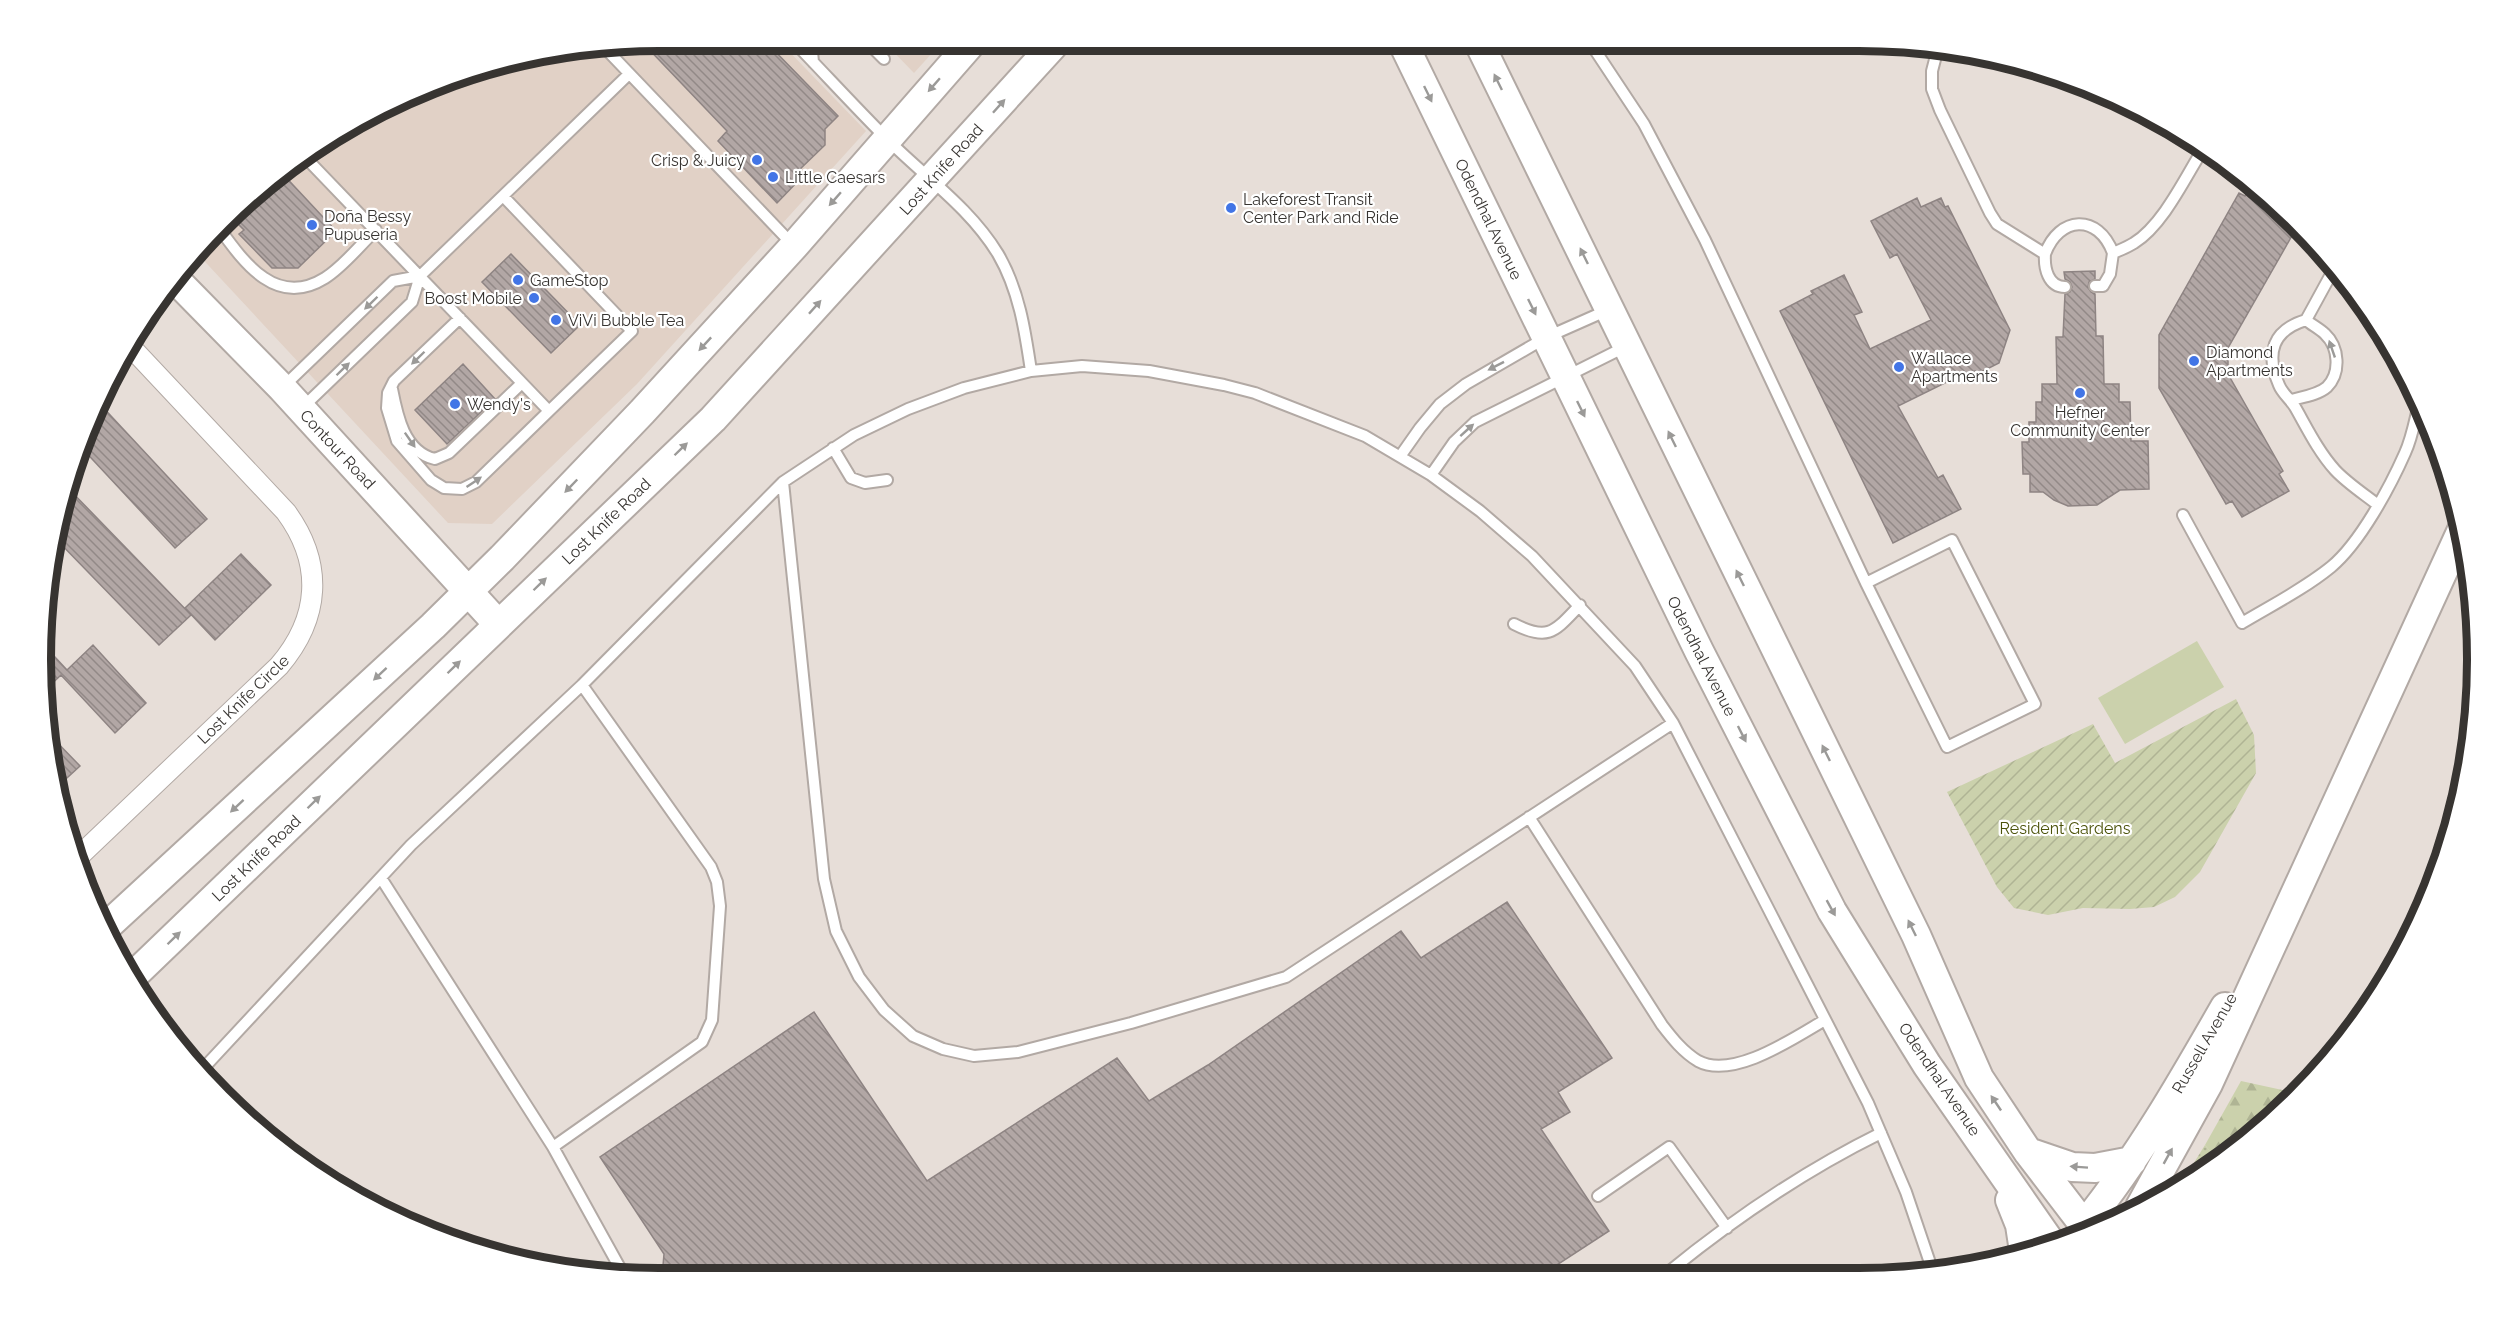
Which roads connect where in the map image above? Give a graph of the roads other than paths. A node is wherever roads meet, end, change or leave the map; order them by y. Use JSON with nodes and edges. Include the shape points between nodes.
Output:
{"nodes":[{"id":1,"x":803,"y":51,"type":"edge"},
{"id":2,"x":812,"y":51,"type":"edge"},
{"id":3,"x":876,"y":51,"type":"edge"},
{"id":4,"x":964,"y":51,"type":"edge"},
{"id":5,"x":1048,"y":51,"type":"edge"},
{"id":6,"x":1407,"y":51,"type":"edge"},
{"id":7,"x":1483,"y":51,"type":"edge"},
{"id":8,"x":1595,"y":51,"type":"edge"},
{"id":9,"x":610,"y":53,"type":"edge"},
{"id":10,"x":1936,"y":56,"type":"edge"},
{"id":11,"x":884,"y":59,"type":"dead end"},
{"id":12,"x":813,"y":62,"type":"junction"},
{"id":13,"x":629,"y":74,"type":"junction"},
{"id":14,"x":887,"y":139,"type":"junction"},
{"id":15,"x":2198,"y":155,"type":"edge"},
{"id":16,"x":310,"y":162,"type":"edge"},
{"id":17,"x":931,"y":181,"type":"junction"},
{"id":18,"x":503,"y":196,"type":"junction"},
{"id":19,"x":376,"y":230,"type":"junction"},
{"id":20,"x":224,"y":234,"type":"edge"},
{"id":21,"x":794,"y":246,"type":"junction"},
{"id":22,"x":2113,"y":253,"type":"junction"},
{"id":23,"x":2045,"y":254,"type":"junction"},
{"id":24,"x":420,"y":276,"type":"junction"},
{"id":25,"x":2330,"y":276,"type":"edge"},
{"id":26,"x":181,"y":285,"type":"edge"},
{"id":27,"x":2095,"y":286,"type":"dead end"},
{"id":28,"x":2065,"y":287,"type":"dead end"},
{"id":29,"x":1610,"y":309,"type":"junction"},
{"id":30,"x":460,"y":318,"type":"junction"},
{"id":31,"x":2306,"y":320,"type":"junction"},
{"id":32,"x":1547,"y":337,"type":"junction"},
{"id":33,"x":1627,"y":346,"type":"junction"},
{"id":34,"x":135,"y":352,"type":"edge"},
{"id":35,"x":1031,"y":371,"type":"junction"},
{"id":36,"x":1565,"y":375,"type":"junction"},
{"id":37,"x":522,"y":383,"type":"junction"},
{"id":38,"x":392,"y":386,"type":"junction"},
{"id":39,"x":282,"y":388,"type":"junction"},
{"id":40,"x":2291,"y":400,"type":"junction"},
{"id":41,"x":301,"y":409,"type":"junction"},
{"id":42,"x":549,"y":411,"type":"junction"},
{"id":43,"x":2416,"y":416,"type":"edge"},
{"id":44,"x":833,"y":448,"type":"junction"},
{"id":45,"x":1401,"y":455,"type":"junction"},
{"id":46,"x":1431,"y":475,"type":"junction"},
{"id":47,"x":887,"y":480,"type":"dead end"},
{"id":48,"x":783,"y":482,"type":"junction"},
{"id":49,"x":2378,"y":505,"type":"junction"},
{"id":50,"x":2183,"y":515,"type":"dead end"},
{"id":51,"x":2456,"y":544,"type":"edge"},
{"id":52,"x":1866,"y":583,"type":"junction"},
{"id":53,"x":468,"y":591,"type":"junction"},
{"id":54,"x":1580,"y":606,"type":"junction"},
{"id":55,"x":498,"y":624,"type":"junction"},
{"id":56,"x":1514,"y":624,"type":"dead end"},
{"id":57,"x":582,"y":685,"type":"junction"},
{"id":58,"x":1673,"y":723,"type":"junction"},
{"id":59,"x":1529,"y":817,"type":"junction"},
{"id":60,"x":2318,"y":843,"type":"junction"},
{"id":61,"x":82,"y":853,"type":"edge"},
{"id":62,"x":381,"y":878,"type":"junction"},
{"id":63,"x":111,"y":922,"type":"edge"},
{"id":64,"x":138,"y":972,"type":"edge"},
{"id":65,"x":1825,"y":1020,"type":"junction"},
{"id":66,"x":207,"y":1066,"type":"edge"},
{"id":67,"x":1881,"y":1133,"type":"junction"},
{"id":68,"x":553,"y":1147,"type":"junction"},
{"id":69,"x":2028,"y":1152,"type":"junction"},
{"id":70,"x":1992,"y":1156,"type":"junction"},
{"id":71,"x":2132,"y":1161,"type":"junction"},
{"id":72,"x":2147,"y":1194,"type":"edge"},
{"id":73,"x":1598,"y":1196,"type":"dead end"},
{"id":74,"x":2091,"y":1222,"type":"edge"},
{"id":75,"x":2081,"y":1226,"type":"edge"},
{"id":76,"x":1727,"y":1228,"type":"junction"},
{"id":77,"x":2048,"y":1238,"type":"edge"},
{"id":78,"x":2023,"y":1245,"type":"edge"},
{"id":79,"x":1929,"y":1264,"type":"edge"},
{"id":80,"x":619,"y":1267,"type":"edge"},
{"id":81,"x":1674,"y":1268,"type":"edge"}],
"edges":[{"from":1,"to":12,"type":"lane"},
{"from":2,"to":12,"type":"lane"},
{"from":3,"to":11,"type":"lane"},
{"from":4,"to":14,"type":"street","one_way":true},
{"from":17,"to":5,"type":"street","name":"Lost Knife Road","one_way":true},
{"from":6,"to":32,"type":"street","name":"Odendhal Avenue","one_way":true},
{"from":29,"to":7,"type":"street","name":"Odendhal Avenue","one_way":true},
{"from":8,"to":52,"type":"lane","via":[[1644,124],[1705,240]]},
{"from":9,"to":13,"type":"lane"},
{"from":10,"to":23,"type":"lane","via":[[1932,89],[1990,213],[1997,224]]},
{"from":12,"to":14,"type":"lane"},
{"from":13,"to":18,"type":"lane"},
{"from":13,"to":21,"type":"lane"},
{"from":14,"to":17,"type":"lane"},
{"from":14,"to":21,"type":"street","one_way":true},
{"from":15,"to":22,"type":"lane","via":[[2150,230]]},
{"from":16,"to":19,"type":"lane"},
{"from":17,"to":35,"type":"lane","via":[[976,222],[998,254],[1014,286]]},
{"from":55,"to":17,"type":"street","name":"Lost Knife Road","one_way":true,"via":[[713,419]]},
{"from":18,"to":24,"type":"lane"},
{"from":18,"to":42,"type":"lane","via":[[633,331]]},
{"from":19,"to":20,"type":"lane","via":[[327,277],[296,288],[279,287],[264,279]]},
{"from":19,"to":24,"type":"lane"},
{"from":21,"to":53,"type":"street","one_way":true,"via":[[642,412]]},
{"from":22,"to":23,"type":"lane","via":[[2100,230],[2078,225],[2058,231]]},
{"from":22,"to":27,"type":"lane","via":[[2110,274],[2103,285]]},
{"from":23,"to":28,"type":"lane","via":[[2044,264],[2051,282]]},
{"from":24,"to":30,"type":"lane"},
{"from":24,"to":39,"type":"lane","one_way":true,"via":[[393,281]]},
{"from":41,"to":24,"type":"lane","one_way":true,"via":[[412,302]]},
{"from":25,"to":31,"type":"lane"},
{"from":26,"to":39,"type":"street","name":"Contour Road"},
{"from":29,"to":32,"type":"lane"},
{"from":29,"to":33,"type":"street","name":"Odendhal Avenue"},
{"from":30,"to":37,"type":"lane"},
{"from":30,"to":38,"type":"lane","one_way":true},
{"from":31,"to":40,"type":"lane","via":[[2280,333],[2272,348],[2279,387]]},
{"from":40,"to":31,"type":"lane","one_way":true,"via":[[2327,387],[2336,371],[2336,352],[2327,336]]},
{"from":32,"to":36,"type":"street","name":"Odendhal Avenue"},
{"from":32,"to":45,"type":"lane","one_way":true,"via":[[1440,404]]},
{"from":33,"to":36,"type":"lane"},
{"from":69,"to":33,"type":"street","name":"Odendhal Avenue","one_way":true,"via":[[1979,1078],[1916,935]]},
{"from":34,"to":61,"type":"street","name":"Lost Knife Circle","via":[[286,512],[307,549],[312,590],[303,632],[293,650]]},
{"from":35,"to":44,"type":"lane","via":[[964,388],[919,405]]},
{"from":35,"to":45,"type":"lane","via":[[1082,366],[1149,371],[1224,385],[1365,435]]},
{"from":46,"to":36,"type":"lane","one_way":true,"via":[[1454,442],[1476,422]]},
{"from":36,"to":70,"type":"street","name":"Odendhal Avenue","one_way":true,"via":[[1832,912],[1927,1065]]},
{"from":38,"to":37,"type":"lane","one_way":true,"via":[[405,434],[419,452],[435,459],[449,453]]},
{"from":37,"to":42,"type":"lane"},
{"from":38,"to":42,"type":"lane","one_way":true,"via":[[387,408],[397,441],[431,480],[444,488],[462,489],[476,482]]},
{"from":39,"to":41,"type":"street","name":"Contour Road"},
{"from":40,"to":49,"type":"lane","via":[[2335,471]]},
{"from":41,"to":53,"type":"street","name":"Contour Road"},
{"from":43,"to":49,"type":"lane","via":[[2406,451]]},
{"from":44,"to":47,"type":"lane","via":[[851,478],[865,483]]},
{"from":44,"to":48,"type":"lane"},
{"from":45,"to":46,"type":"lane"},
{"from":46,"to":54,"type":"lane","via":[[1523,548]]},
{"from":48,"to":57,"type":"lane"},
{"from":48,"to":59,"type":"lane","via":[[824,879],[833,921],[860,977],[884,1010],[913,1036],[943,1049],[974,1056],[1018,1052],[1286,977]]},
{"from":49,"to":50,"type":"lane","via":[[2332,566],[2242,622]]},
{"from":51,"to":60,"type":"street","name":"Russell Avenue"},
{"from":52,"to":52,"type":"lane","via":[[1947,747],[2035,704],[1952,540]]},
{"from":53,"to":55,"type":"street","name":"Contour Road"},
{"from":53,"to":63,"type":"street","one_way":true},
{"from":54,"to":56,"type":"lane","via":[[1547,633],[1533,634]]},
{"from":54,"to":58,"type":"lane","via":[[1635,666]]},
{"from":64,"to":55,"type":"street","name":"Lost Knife Road","one_way":true},
{"from":57,"to":62,"type":"lane","via":[[411,845]]},
{"from":57,"to":68,"type":"lane","via":[[711,867],[720,906],[718,940],[712,1020],[702,1042]]},
{"from":58,"to":59,"type":"lane"},
{"from":58,"to":65,"type":"lane"},
{"from":59,"to":65,"type":"lane","via":[[1662,1025],[1700,1062],[1726,1065],[1756,1059]]},
{"from":60,"to":71,"type":"street","name":"Russell Avenue","via":[[2179,1087]]},
{"from":72,"to":60,"type":"street","name":"Russell Avenue","one_way":true,"via":[[2208,1084]]},
{"from":62,"to":66,"type":"lane"},
{"from":62,"to":68,"type":"lane"},
{"from":65,"to":67,"type":"lane"},
{"from":67,"to":76,"type":"lane","via":[[1830,1158]]},
{"from":67,"to":79,"type":"lane","via":[[1906,1192]]},
{"from":68,"to":80,"type":"lane"},
{"from":71,"to":69,"type":"street","one_way":true,"via":[[2095,1168],[2072,1167]]},
{"from":69,"to":75,"type":"street","name":"Odendhal Avenue"},
{"from":70,"to":77,"type":"street","name":"Odendhal Avenue"},
{"from":70,"to":78,"type":"street","via":[[2020,1225]]},
{"from":71,"to":74,"type":"street","name":"Russell Avenue"},
{"from":73,"to":76,"type":"lane","via":[[1669,1147]]},
{"from":76,"to":81,"type":"lane"}]}
